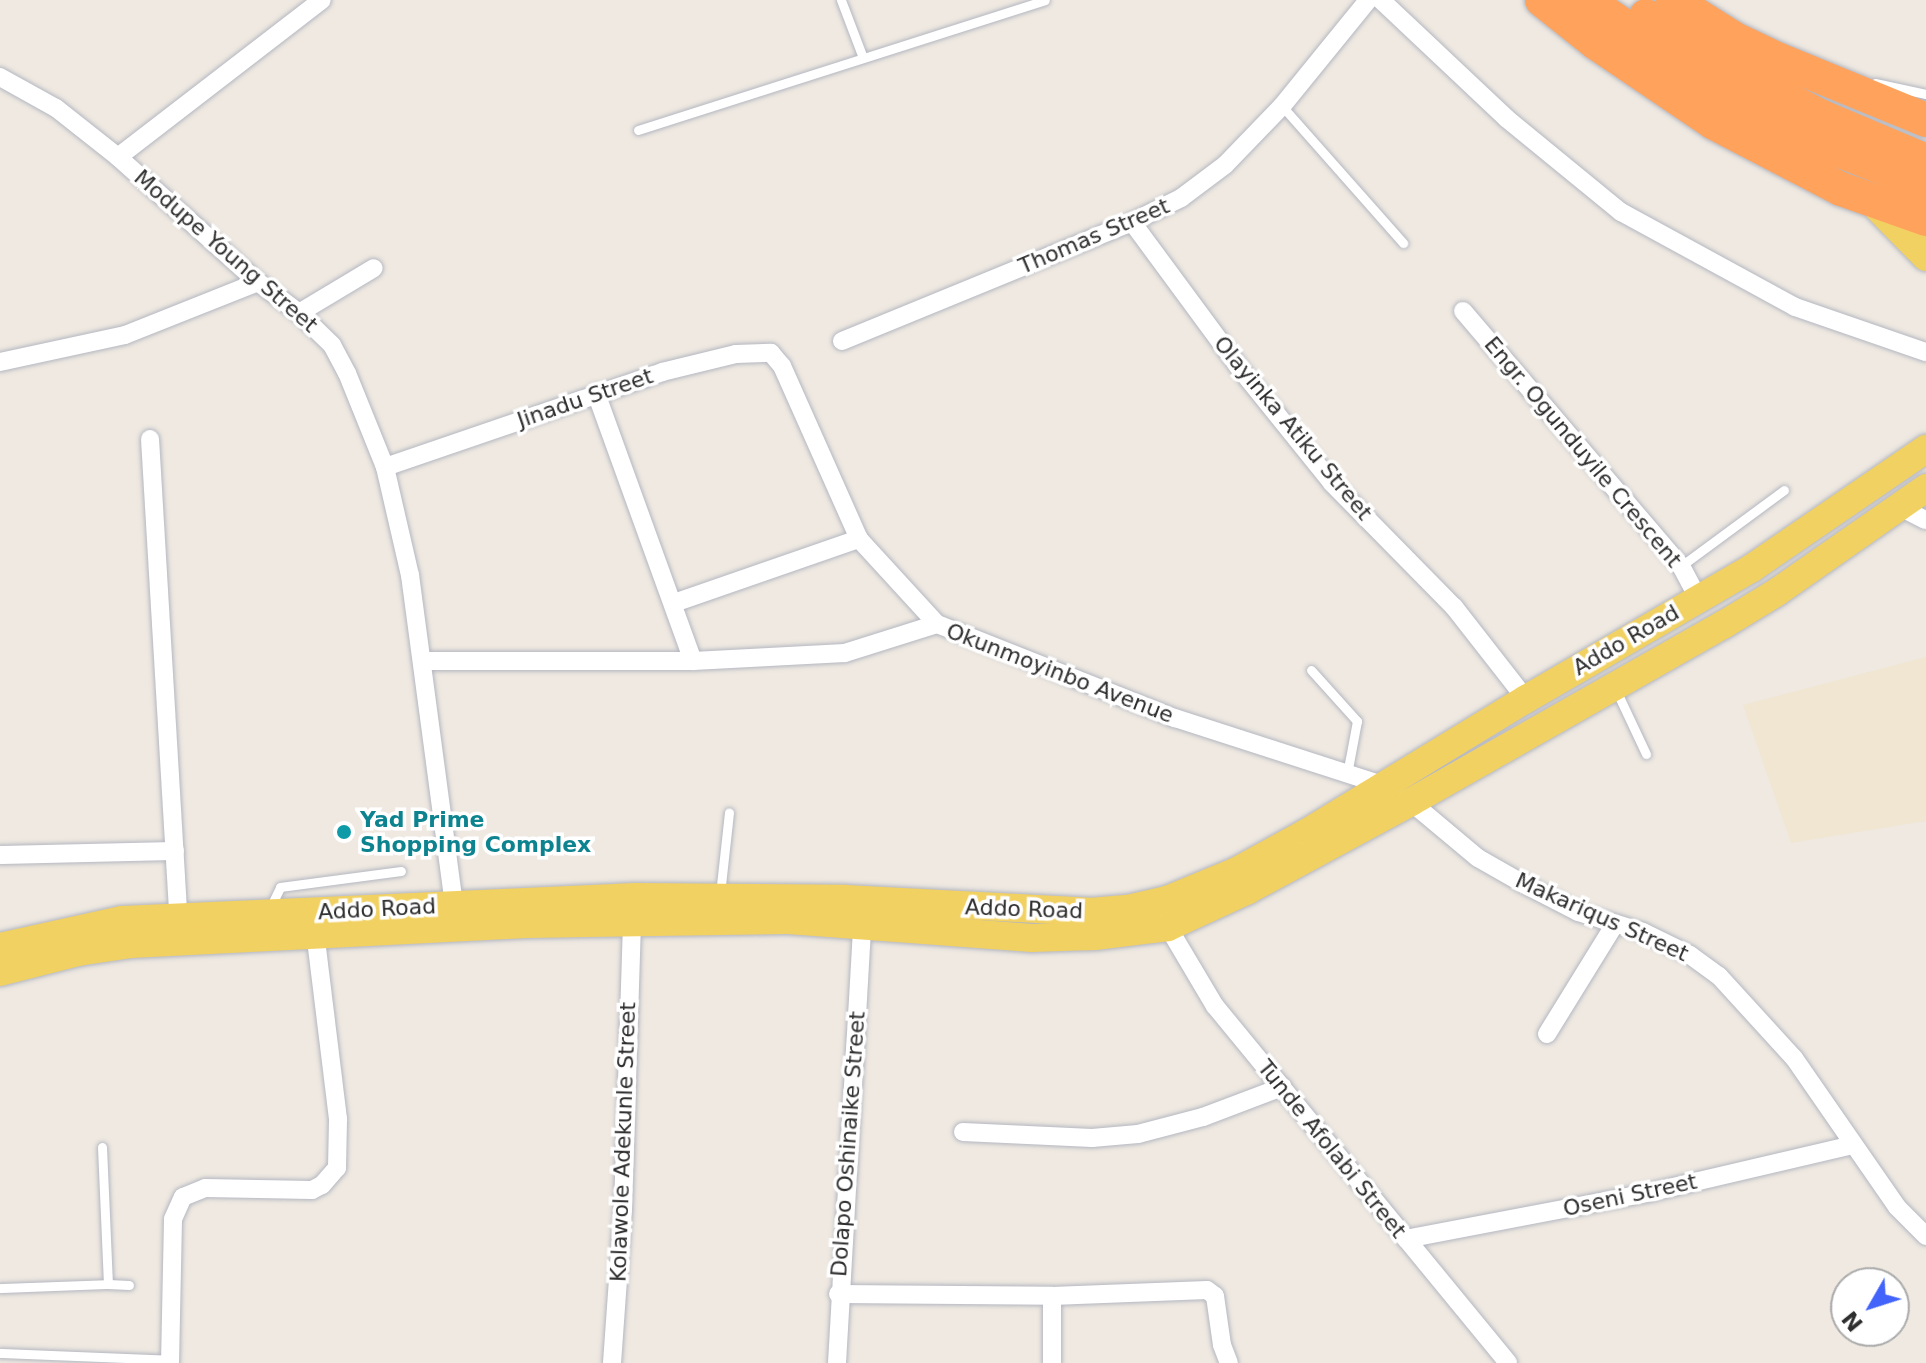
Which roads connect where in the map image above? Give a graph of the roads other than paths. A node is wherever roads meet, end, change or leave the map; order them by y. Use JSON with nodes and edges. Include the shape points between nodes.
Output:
{"nodes":[{"id":1,"x":322,"y":0,"type":"edge"},
{"id":2,"x":841,"y":0,"type":"edge"},
{"id":3,"x":1045,"y":0,"type":"edge"},
{"id":4,"x":1368,"y":0,"type":"edge"},
{"id":5,"x":1381,"y":0,"type":"edge"},
{"id":6,"x":1542,"y":0,"type":"edge"},
{"id":7,"x":1586,"y":0,"type":"edge"},
{"id":8,"x":1623,"y":0,"type":"edge"},
{"id":9,"x":1673,"y":0,"type":"edge"},
{"id":10,"x":863,"y":58,"type":"junction"},
{"id":11,"x":1777,"y":59,"type":"junction"},
{"id":12,"x":0,"y":77,"type":"edge"},
{"id":13,"x":1853,"y":78,"type":"dead end"},
{"id":14,"x":1866,"y":81,"type":"dead end"},
{"id":15,"x":1926,"y":94,"type":"edge"},
{"id":16,"x":1282,"y":106,"type":"junction"},
{"id":17,"x":1926,"y":120,"type":"edge"},
{"id":18,"x":1818,"y":129,"type":"junction"},
{"id":19,"x":638,"y":130,"type":"dead end"},
{"id":20,"x":118,"y":157,"type":"junction"},
{"id":21,"x":1926,"y":161,"type":"edge"},
{"id":22,"x":1926,"y":185,"type":"edge"},
{"id":23,"x":1872,"y":202,"type":"junction"},
{"id":24,"x":1926,"y":219,"type":"edge"},
{"id":25,"x":1132,"y":222,"type":"junction"},
{"id":26,"x":1403,"y":243,"type":"dead end"},
{"id":27,"x":1926,"y":257,"type":"edge"},
{"id":28,"x":374,"y":268,"type":"dead end"},
{"id":29,"x":258,"y":282,"type":"junction"},
{"id":30,"x":1463,"y":311,"type":"dead end"},
{"id":31,"x":299,"y":313,"type":"junction"},
{"id":32,"x":842,"y":341,"type":"dead end"},
{"id":33,"x":1926,"y":352,"type":"edge"},
{"id":34,"x":0,"y":362,"type":"edge"},
{"id":35,"x":782,"y":366,"type":"joint"},
{"id":36,"x":596,"y":393,"type":"junction"},
{"id":37,"x":150,"y":439,"type":"dead end"},
{"id":38,"x":1926,"y":449,"type":"edge"},
{"id":39,"x":385,"y":467,"type":"junction"},
{"id":40,"x":1926,"y":488,"type":"edge"},
{"id":41,"x":1784,"y":490,"type":"dead end"},
{"id":42,"x":1898,"y":506,"type":"junction"},
{"id":43,"x":1926,"y":520,"type":"edge"},
{"id":44,"x":859,"y":539,"type":"junction"},
{"id":45,"x":1681,"y":566,"type":"junction"},
{"id":46,"x":1698,"y":598,"type":"junction"},
{"id":47,"x":674,"y":603,"type":"junction"},
{"id":48,"x":937,"y":624,"type":"junction"},
{"id":49,"x":423,"y":661,"type":"junction"},
{"id":50,"x":693,"y":661,"type":"junction"},
{"id":51,"x":1311,"y":670,"type":"dead end"},
{"id":52,"x":1613,"y":685,"type":"junction"},
{"id":53,"x":1526,"y":699,"type":"junction"},
{"id":54,"x":1646,"y":754,"type":"dead end"},
{"id":55,"x":1347,"y":774,"type":"junction"},
{"id":56,"x":1382,"y":785,"type":"junction"},
{"id":57,"x":1411,"y":802,"type":"junction"},
{"id":58,"x":729,"y":812,"type":"dead end"},
{"id":59,"x":175,"y":851,"type":"junction"},
{"id":60,"x":0,"y":855,"type":"edge"},
{"id":61,"x":401,"y":871,"type":"dead end"},
{"id":62,"x":719,"y":897,"type":"junction"},
{"id":63,"x":454,"y":905,"type":"junction"},
{"id":64,"x":268,"y":915,"type":"junction"},
{"id":65,"x":178,"y":917,"type":"junction"},
{"id":66,"x":632,"y":922,"type":"junction"},
{"id":67,"x":314,"y":924,"type":"junction"},
{"id":68,"x":1615,"y":924,"type":"junction"},
{"id":69,"x":862,"y":925,"type":"junction"},
{"id":70,"x":1168,"y":927,"type":"junction"},
{"id":71,"x":0,"y":947,"type":"edge"},
{"id":72,"x":0,"y":972,"type":"edge"},
{"id":73,"x":1547,"y":1034,"type":"dead end"},
{"id":74,"x":1282,"y":1087,"type":"junction"},
{"id":75,"x":963,"y":1132,"type":"dead end"},
{"id":76,"x":1853,"y":1145,"type":"junction"},
{"id":77,"x":102,"y":1147,"type":"dead end"},
{"id":78,"x":1926,"y":1236,"type":"edge"},
{"id":79,"x":1406,"y":1239,"type":"junction"},
{"id":80,"x":108,"y":1284,"type":"junction"},
{"id":81,"x":129,"y":1285,"type":"dead end"},
{"id":82,"x":0,"y":1288,"type":"edge"},
{"id":83,"x":838,"y":1294,"type":"junction"},
{"id":84,"x":1052,"y":1296,"type":"junction"},
{"id":85,"x":0,"y":1353,"type":"edge"},
{"id":86,"x":170,"y":1362,"type":"edge"},
{"id":87,"x":612,"y":1363,"type":"edge"},
{"id":88,"x":837,"y":1363,"type":"edge"},
{"id":89,"x":1052,"y":1363,"type":"edge"},
{"id":90,"x":1229,"y":1363,"type":"edge"},
{"id":91,"x":1508,"y":1363,"type":"edge"}],
"edges":[{"from":1,"to":20,"type":"street"},
{"from":2,"to":10,"type":"lane"},
{"from":3,"to":10,"type":"lane"},
{"from":4,"to":16,"type":"street","name":"Thomas Street"},
{"from":5,"to":33,"type":"street","via":[[1506,118],[1621,212],[1795,307]]},
{"from":6,"to":23,"type":"highway","via":[[1714,123]]},
{"from":7,"to":18,"type":"highway","via":[[1718,90]]},
{"from":8,"to":18,"type":"highway"},
{"from":9,"to":11,"type":"highway"},
{"from":10,"to":19,"type":"lane"},
{"from":11,"to":13,"type":"lane"},
{"from":11,"to":17,"type":"highway"},
{"from":12,"to":20,"type":"street","name":"Modupe Young Street","via":[[56,108]]},
{"from":14,"to":15,"type":"lane"},
{"from":16,"to":25,"type":"street","name":"Thomas Street","via":[[1225,165],[1181,198]]},
{"from":16,"to":26,"type":"lane"},
{"from":18,"to":21,"type":"highway"},
{"from":18,"to":22,"type":"highway"},
{"from":20,"to":29,"type":"street","name":"Modupe Young Street"},
{"from":23,"to":24,"type":"highway"},
{"from":23,"to":27,"type":"main road"},
{"from":25,"to":32,"type":"street","name":"Thomas Street"},
{"from":25,"to":53,"type":"street","name":"Olayinka Atiku Street","via":[[1332,483],[1454,607]]},
{"from":28,"to":31,"type":"street"},
{"from":29,"to":31,"type":"street","name":"Modupe Young Street"},
{"from":29,"to":34,"type":"street","via":[[125,335]]},
{"from":30,"to":45,"type":"street","name":"Engr. Ogunduyile Crescent"},
{"from":31,"to":39,"type":"street","name":"Modupe Young Street","via":[[332,345]]},
{"from":35,"to":36,"type":"street","name":"Jinadu Street","via":[[771,353],[736,354]]},
{"from":35,"to":44,"type":"street","name":"Okunmoyinbo Avenue"},
{"from":36,"to":39,"type":"street","name":"Jinadu Street"},
{"from":36,"to":47,"type":"street"},
{"from":37,"to":59,"type":"street"},
{"from":38,"to":46,"type":"main road","name":"Addo Road","via":[[1752,568]]},
{"from":39,"to":49,"type":"street","name":"Modupe Young Street"},
{"from":40,"to":42,"type":"main road","name":"Addo Road"},
{"from":41,"to":45,"type":"lane"},
{"from":42,"to":43,"type":"street"},
{"from":42,"to":52,"type":"main road","name":"Addo Road","via":[[1777,592]]},
{"from":44,"to":47,"type":"street"},
{"from":44,"to":48,"type":"street","name":"Okunmoyinbo Avenue"},
{"from":45,"to":46,"type":"street","name":"Engr. Ogunduyile Crescent"},
{"from":46,"to":53,"type":"main road","name":"Addo Road"},
{"from":47,"to":50,"type":"street"},
{"from":48,"to":50,"type":"street","via":[[845,653]]},
{"from":48,"to":55,"type":"street","name":"Okunmoyinbo Avenue","via":[[1175,718]]},
{"from":49,"to":50,"type":"street"},
{"from":49,"to":63,"type":"street","name":"Modupe Young Street"},
{"from":51,"to":55,"type":"lane","via":[[1357,721]]},
{"from":52,"to":54,"type":"lane"},
{"from":52,"to":57,"type":"main road","name":"Addo Road"},
{"from":53,"to":56,"type":"main road","name":"Addo Road"},
{"from":55,"to":56,"type":"street","name":"Okunmoyinbo Avenue"},
{"from":56,"to":62,"type":"main road","name":"Addo Road","via":[[1235,872],[1167,900],[1128,909],[1090,912]]},
{"from":57,"to":68,"type":"street","name":"Makariqus Street","via":[[1478,858],[1578,912]]},
{"from":57,"to":70,"type":"main road","name":"Addo Road","via":[[1222,904]]},
{"from":58,"to":62,"type":"lane"},
{"from":59,"to":60,"type":"street"},
{"from":59,"to":65,"type":"street"},
{"from":61,"to":64,"type":"lane","via":[[280,887]]},
{"from":62,"to":63,"type":"main road","name":"Addo Road"},
{"from":63,"to":67,"type":"main road","name":"Addo Road"},
{"from":64,"to":65,"type":"main road","name":"Addo Road"},
{"from":64,"to":67,"type":"main road","name":"Addo Road"},
{"from":65,"to":71,"type":"main road","name":"Addo Road","via":[[122,920]]},
{"from":66,"to":67,"type":"main road","name":"Addo Road"},
{"from":66,"to":69,"type":"main road","name":"Addo Road","via":[[718,919]]},
{"from":66,"to":87,"type":"street","name":"Kolawole Adekunle Street","via":[[623,1209]]},
{"from":67,"to":72,"type":"main road","name":"Addo Road","via":[[78,952]]},
{"from":67,"to":86,"type":"street","via":[[338,1119],[337,1168],[312,1190],[205,1188],[183,1197],[173,1219]]},
{"from":68,"to":73,"type":"street"},
{"from":68,"to":76,"type":"street","name":"Makariqus Street","via":[[1690,955],[1719,976],[1794,1058]]},
{"from":69,"to":70,"type":"main road","name":"Addo Road","via":[[1032,938]]},
{"from":69,"to":83,"type":"street","name":"Dolapo Oshinaike Street"},
{"from":70,"to":74,"type":"street","name":"Tunde Afolabi Street","via":[[1215,1006]]},
{"from":74,"to":75,"type":"street","via":[[1203,1117],[1138,1134],[1092,1138]]},
{"from":74,"to":79,"type":"street","name":"Tunde Afolabi Street"},
{"from":76,"to":78,"type":"street","name":"Makariqus Street","via":[[1897,1207]]},
{"from":76,"to":79,"type":"street","name":"Oseni Street","via":[[1652,1192]]},
{"from":77,"to":80,"type":"lane"},
{"from":79,"to":91,"type":"street","name":"Tunde Afolabi Street"},
{"from":80,"to":81,"type":"lane"},
{"from":80,"to":82,"type":"lane"},
{"from":83,"to":84,"type":"street"},
{"from":83,"to":88,"type":"street","name":"Dolapo Oshinaike Street"},
{"from":84,"to":89,"type":"street"},
{"from":84,"to":90,"type":"street","via":[[1207,1290],[1215,1296]]},
{"from":85,"to":86,"type":"lane"}]}
